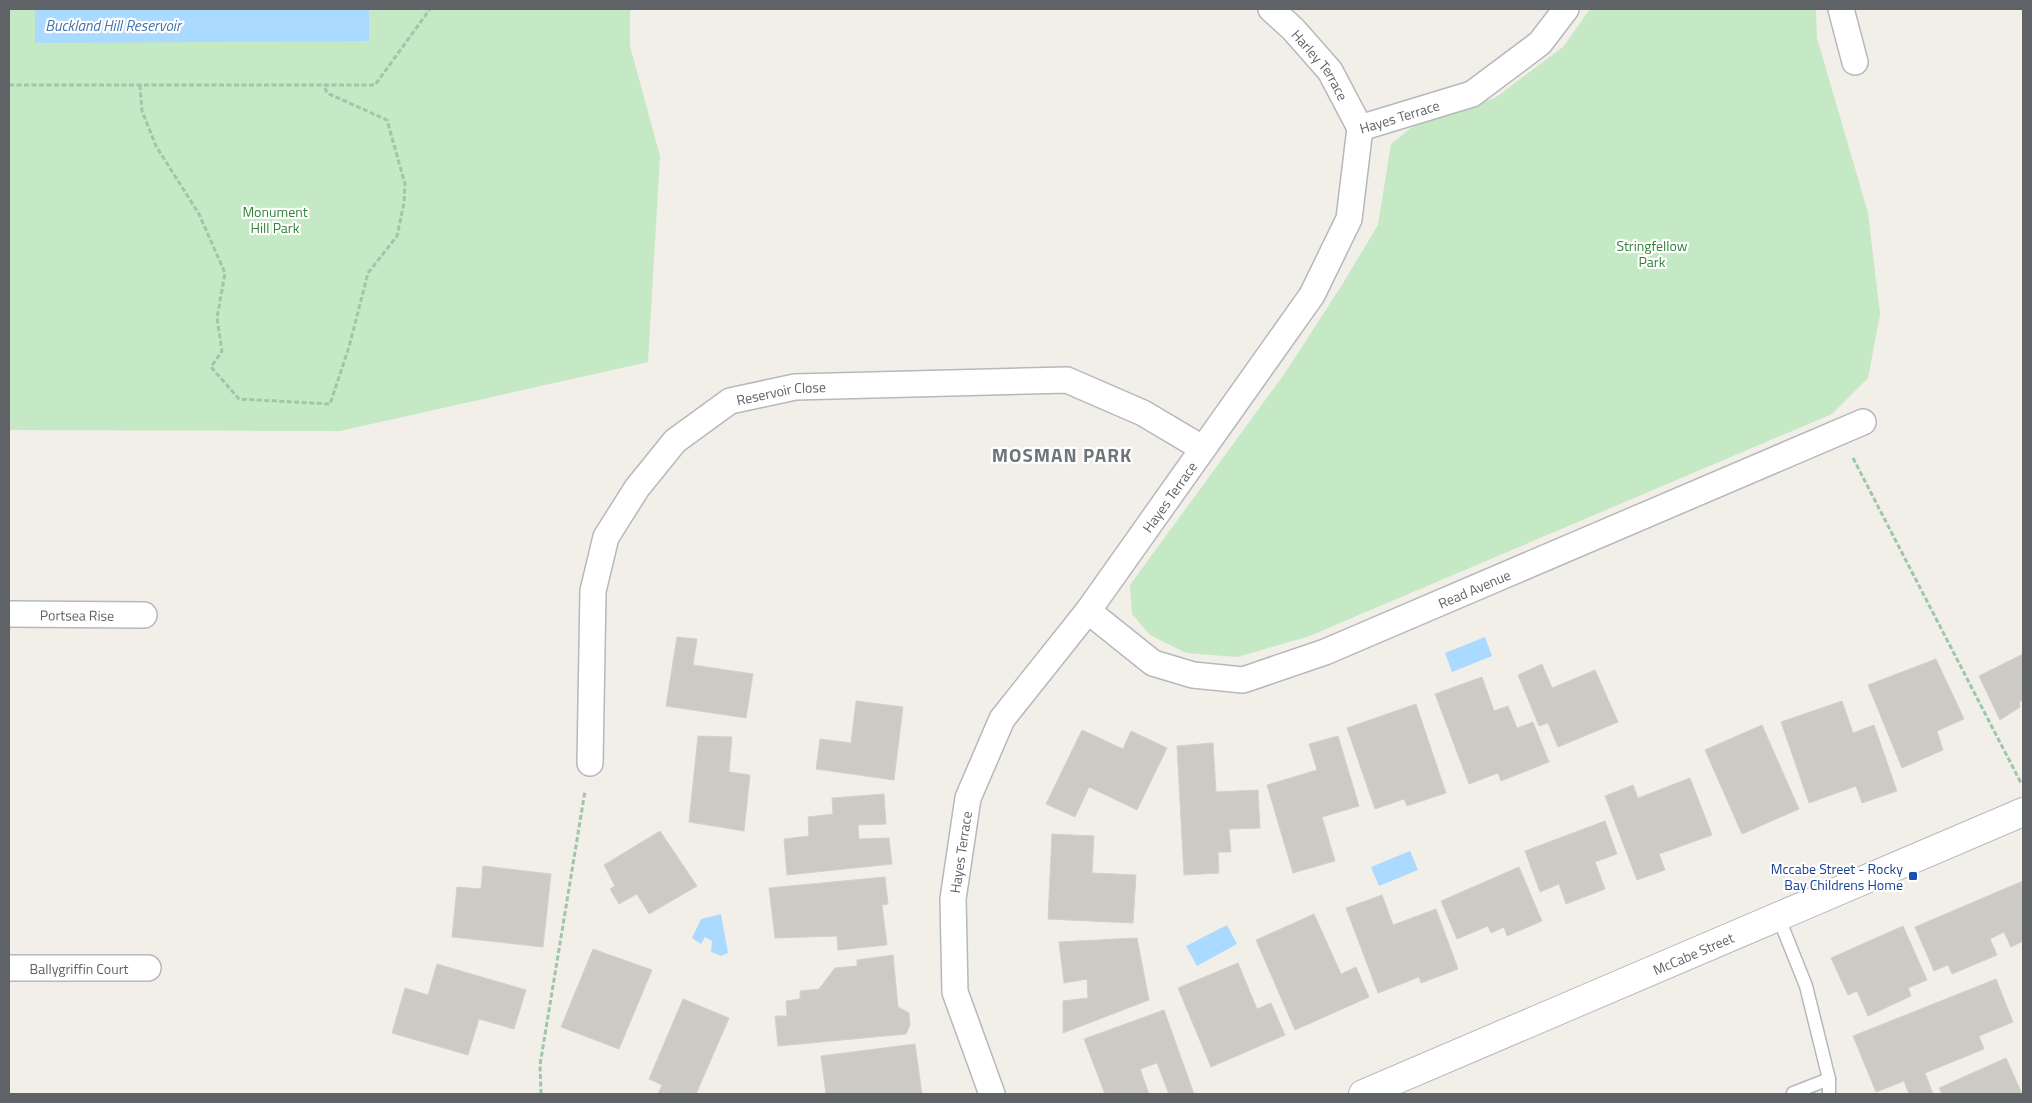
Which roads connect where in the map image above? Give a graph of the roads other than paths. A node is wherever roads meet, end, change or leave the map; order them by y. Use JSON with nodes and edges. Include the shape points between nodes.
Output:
{"nodes":[{"id":1,"x":1271,"y":9,"type":"edge"},
{"id":2,"x":1566,"y":9,"type":"edge"},
{"id":3,"x":1841,"y":9,"type":"edge"},
{"id":4,"x":1855,"y":62,"type":"dead end"},
{"id":5,"x":1360,"y":128,"type":"junction"},
{"id":6,"x":1863,"y":422,"type":"dead end"},
{"id":7,"x":1202,"y":448,"type":"junction"},
{"id":8,"x":1088,"y":611,"type":"junction"},
{"id":9,"x":9,"y":614,"type":"edge"},
{"id":10,"x":144,"y":615,"type":"dead end"},
{"id":11,"x":590,"y":763,"type":"road end"},
{"id":12,"x":2023,"y":812,"type":"edge"},
{"id":13,"x":1778,"y":916,"type":"junction"},
{"id":14,"x":9,"y":968,"type":"edge"},
{"id":15,"x":148,"y":968,"type":"dead end"},
{"id":16,"x":1829,"y":1079,"type":"junction"},
{"id":17,"x":1793,"y":1093,"type":"dead end"},
{"id":18,"x":992,"y":1094,"type":"edge"},
{"id":19,"x":1363,"y":1094,"type":"edge"},
{"id":20,"x":1829,"y":1094,"type":"edge"}],
"edges":[{"from":1,"to":5,"type":"street","name":"Harley Terrace","via":[[1330,71]]},
{"from":2,"to":5,"type":"street","name":"Hayes Terrace","via":[[1540,43],[1472,94]]},
{"from":3,"to":4,"type":"street"},
{"from":5,"to":7,"type":"street","name":"Hayes Terrace","via":[[1349,219],[1312,295]]},
{"from":6,"to":8,"type":"street","name":"Read Avenue","via":[[1325,652],[1243,680],[1193,676],[1152,663]]},
{"from":7,"to":8,"type":"street","name":"Hayes Terrace"},
{"from":7,"to":11,"type":"street","name":"Reservoir Close","via":[[1143,413],[1067,380],[796,387],[730,401],[675,440],[637,488],[606,537],[593,591]]},
{"from":8,"to":18,"type":"street","name":"Hayes Terrace","via":[[1002,719],[968,798],[953,899],[955,992]]},
{"from":9,"to":10,"type":"street","name":"Portsea Rise"},
{"from":12,"to":13,"type":"street","name":"McCabe Street"},
{"from":13,"to":16,"type":"lane","via":[[1806,986]]},
{"from":13,"to":19,"type":"street","name":"McCabe Street"},
{"from":14,"to":15,"type":"street","name":"Ballygriffin Court"},
{"from":16,"to":17,"type":"lane"},
{"from":16,"to":20,"type":"lane"}]}
